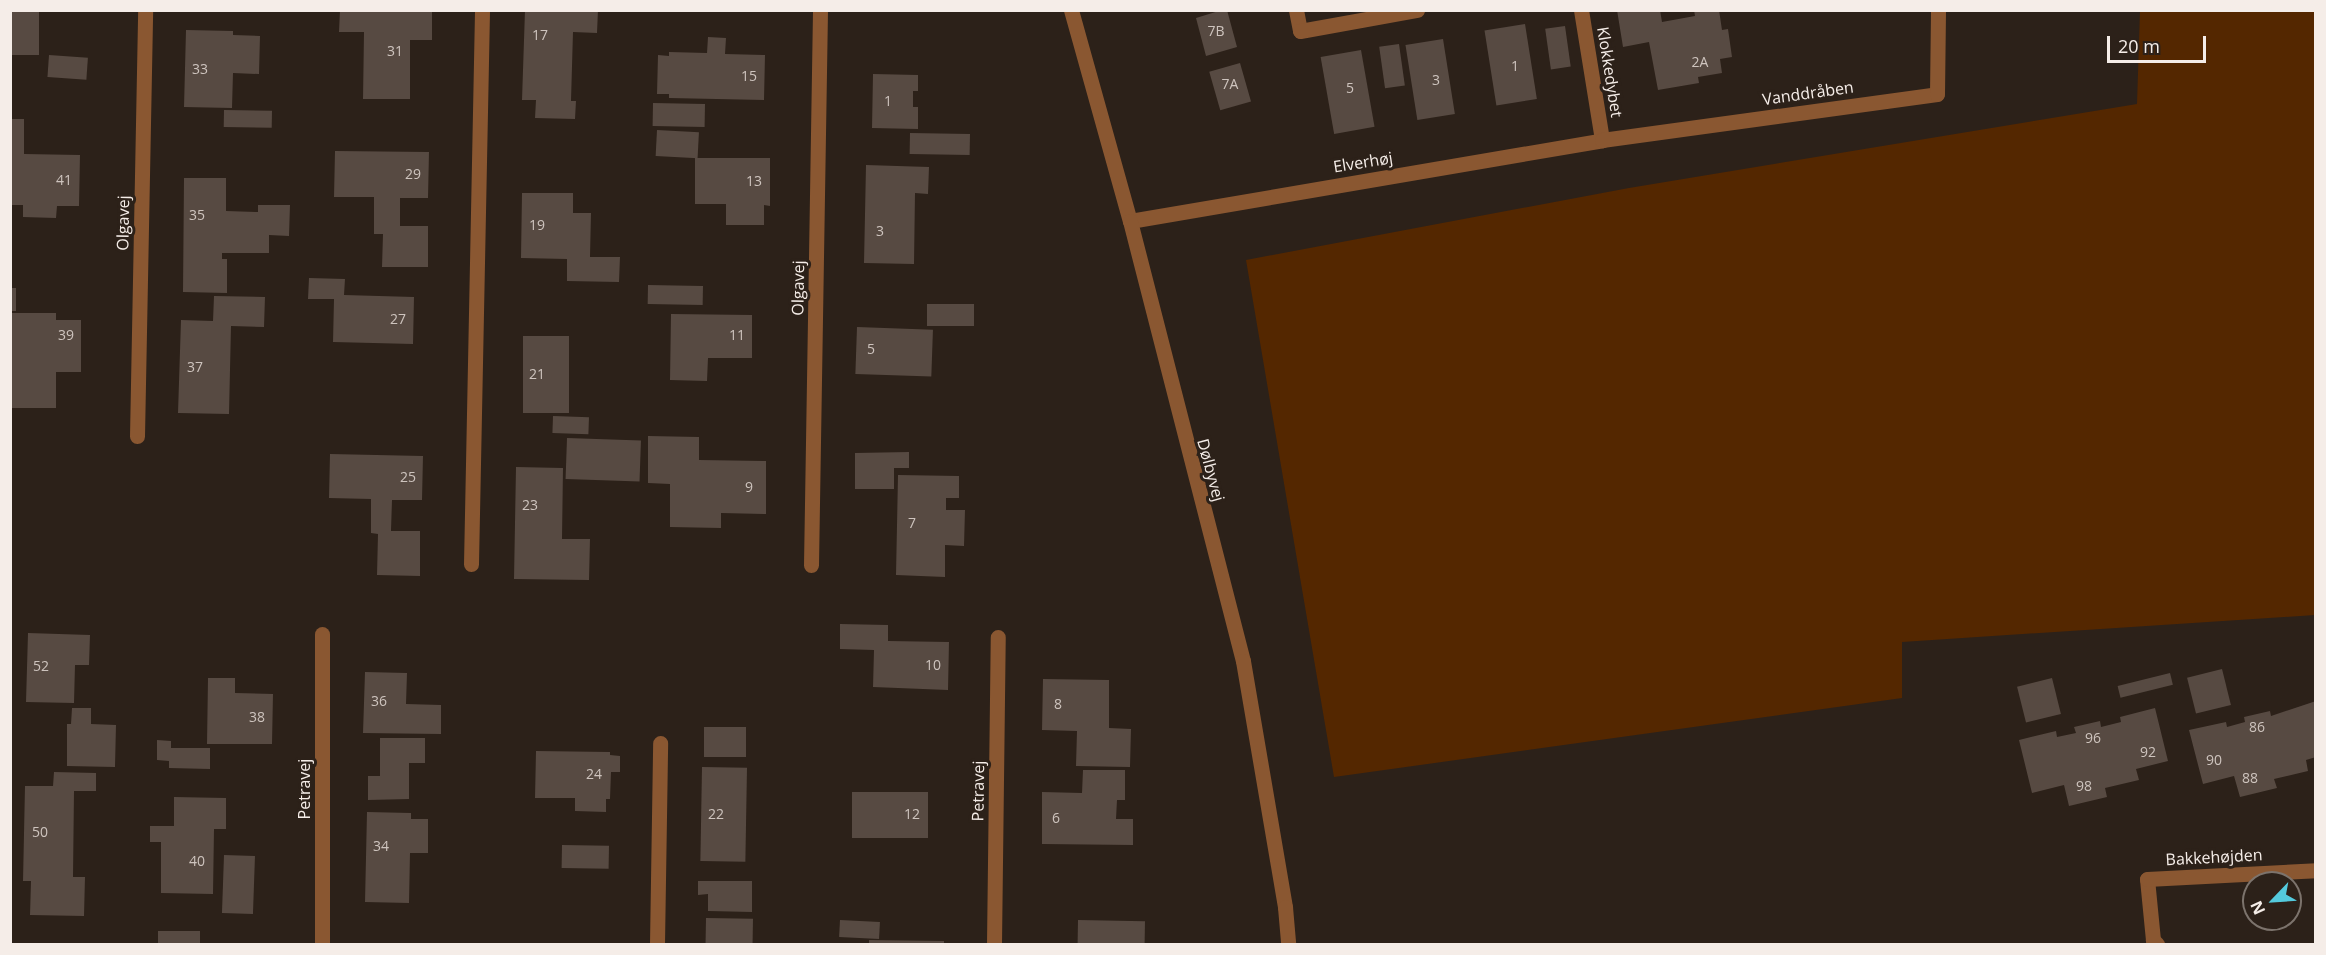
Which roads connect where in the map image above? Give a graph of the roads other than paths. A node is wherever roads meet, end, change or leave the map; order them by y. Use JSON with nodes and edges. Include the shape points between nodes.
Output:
{"nodes":[{"id":1,"x":145,"y":10,"type":"edge"},
{"id":2,"x":482,"y":10,"type":"edge"},
{"id":3,"x":820,"y":10,"type":"edge"},
{"id":4,"x":1071,"y":10,"type":"edge"},
{"id":5,"x":1296,"y":10,"type":"edge"},
{"id":6,"x":1417,"y":10,"type":"edge"},
{"id":7,"x":1581,"y":10,"type":"edge"},
{"id":8,"x":1938,"y":10,"type":"edge"},
{"id":9,"x":1602,"y":140,"type":"junction"},
{"id":10,"x":1130,"y":221,"type":"junction"},
{"id":11,"x":137,"y":436,"type":"dead end"},
{"id":12,"x":471,"y":564,"type":"dead end"},
{"id":13,"x":811,"y":565,"type":"dead end"},
{"id":14,"x":322,"y":634,"type":"dead end"},
{"id":15,"x":999,"y":638,"type":"dead end"},
{"id":16,"x":660,"y":743,"type":"dead end"},
{"id":17,"x":2316,"y":870,"type":"edge"},
{"id":18,"x":322,"y":945,"type":"edge"},
{"id":19,"x":657,"y":945,"type":"edge"},
{"id":20,"x":994,"y":945,"type":"edge"},
{"id":21,"x":1288,"y":945,"type":"edge"},
{"id":22,"x":2157,"y":945,"type":"edge"}],
"edges":[{"from":1,"to":11,"type":"street","name":"Olgavej"},
{"from":2,"to":12,"type":"street"},
{"from":3,"to":13,"type":"street","name":"Olgavej"},
{"from":4,"to":10,"type":"street","name":"Dølbyvej"},
{"from":5,"to":6,"type":"street","via":[[1300,31]]},
{"from":7,"to":9,"type":"street","name":"Klokkedybet"},
{"from":8,"to":9,"type":"street","name":"Vanddråben","via":[[1937,94]]},
{"from":9,"to":10,"type":"street","name":"Elverhøj"},
{"from":10,"to":21,"type":"street","name":"Dølbyvej","via":[[1243,661]]},
{"from":14,"to":18,"type":"street","name":"Petravej"},
{"from":15,"to":20,"type":"street","name":"Petravej"},
{"from":16,"to":19,"type":"street"},
{"from":17,"to":22,"type":"street","name":"Bakkehøjden","via":[[2147,879],[2153,940]]}]}
